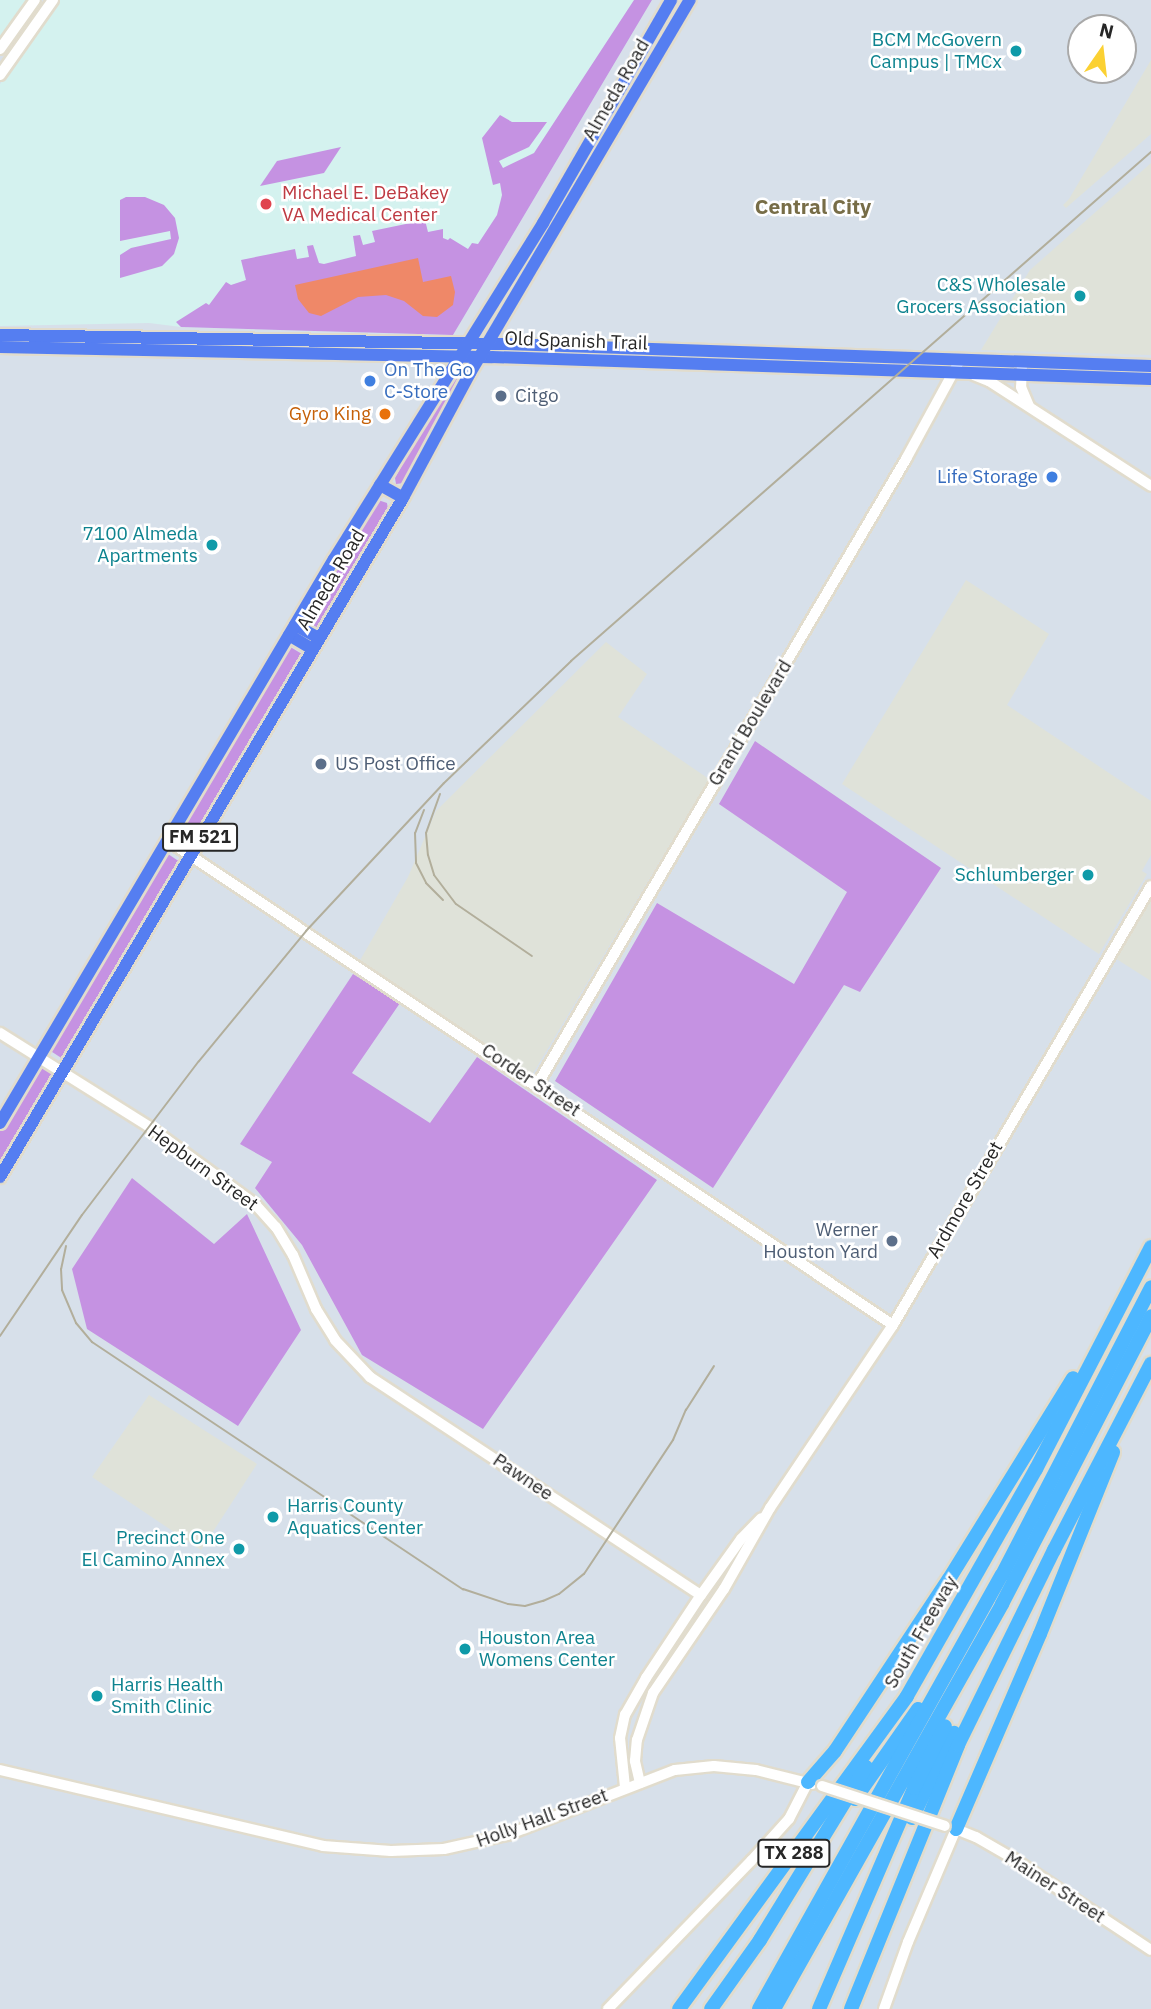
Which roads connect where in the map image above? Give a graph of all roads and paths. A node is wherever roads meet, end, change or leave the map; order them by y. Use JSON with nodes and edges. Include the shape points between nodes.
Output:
{"nodes":[{"id":1,"x":35,"y":0,"type":"edge"},
{"id":2,"x":53,"y":0,"type":"edge"},
{"id":3,"x":671,"y":0,"type":"edge"},
{"id":4,"x":690,"y":0,"type":"edge"},
{"id":5,"x":0,"y":48,"type":"edge"},
{"id":6,"x":0,"y":75,"type":"edge"},
{"id":7,"x":0,"y":335,"type":"edge"},
{"id":8,"x":227,"y":338,"type":"junction"},
{"id":9,"x":335,"y":341,"type":"junction"},
{"id":10,"x":470,"y":343,"type":"junction"},
{"id":11,"x":488,"y":344,"type":"junction"},
{"id":12,"x":0,"y":347,"type":"edge"},
{"id":13,"x":586,"y":348,"type":"junction"},
{"id":14,"x":227,"y":352,"type":"junction"},
{"id":15,"x":769,"y":354,"type":"junction"},
{"id":16,"x":336,"y":355,"type":"junction"},
{"id":17,"x":626,"y":356,"type":"junction"},
{"id":18,"x":460,"y":357,"type":"junction"},
{"id":19,"x":480,"y":357,"type":"junction"},
{"id":20,"x":672,"y":358,"type":"junction"},
{"id":21,"x":960,"y":359,"type":"junction"},
{"id":22,"x":584,"y":361,"type":"junction"},
{"id":23,"x":1022,"y":362,"type":"junction"},
{"id":24,"x":1151,"y":366,"type":"edge"},
{"id":25,"x":770,"y":368,"type":"junction"},
{"id":26,"x":1074,"y":370,"type":"junction"},
{"id":27,"x":954,"y":373,"type":"junction"},
{"id":28,"x":972,"y":374,"type":"junction"},
{"id":29,"x":1022,"y":376,"type":"junction"},
{"id":30,"x":1151,"y":379,"type":"edge"},
{"id":31,"x":1030,"y":408,"type":"junction"},
{"id":32,"x":380,"y":485,"type":"junction"},
{"id":33,"x":1151,"y":486,"type":"edge"},
{"id":34,"x":403,"y":498,"type":"junction"},
{"id":35,"x":292,"y":630,"type":"junction"},
{"id":36,"x":315,"y":643,"type":"junction"},
{"id":37,"x":167,"y":839,"type":"junction"},
{"id":38,"x":190,"y":855,"type":"junction"},
{"id":39,"x":1151,"y":886,"type":"edge"},
{"id":40,"x":0,"y":1033,"type":"edge"},
{"id":41,"x":38,"y":1057,"type":"junction"},
{"id":42,"x":63,"y":1070,"type":"junction"},
{"id":43,"x":537,"y":1085,"type":"junction"},
{"id":44,"x":0,"y":1123,"type":"edge"},
{"id":45,"x":0,"y":1177,"type":"edge"},
{"id":46,"x":1151,"y":1247,"type":"edge"},
{"id":47,"x":1134,"y":1278,"type":"junction"},
{"id":48,"x":1151,"y":1287,"type":"edge"},
{"id":49,"x":1151,"y":1317,"type":"edge"},
{"id":50,"x":892,"y":1325,"type":"junction"},
{"id":51,"x":348,"y":1357,"type":"joint"},
{"id":52,"x":1151,"y":1364,"type":"edge"},
{"id":53,"x":1132,"y":1399,"type":"junction"},
{"id":54,"x":770,"y":1508,"type":"junction"},
{"id":55,"x":1002,"y":1575,"type":"junction"},
{"id":56,"x":701,"y":1595,"type":"junction"},
{"id":57,"x":1026,"y":1606,"type":"junction"},
{"id":58,"x":966,"y":1669,"type":"junction"},
{"id":59,"x":640,"y":1688,"type":"junction"},
{"id":60,"x":652,"y":1696,"type":"junction"},
{"id":61,"x":907,"y":1696,"type":"junction"},
{"id":62,"x":0,"y":1770,"type":"edge"},
{"id":63,"x":640,"y":1783,"type":"junction"},
{"id":64,"x":815,"y":1784,"type":"junction"},
{"id":65,"x":625,"y":1787,"type":"junction"},
{"id":66,"x":832,"y":1825,"type":"junction"},
{"id":67,"x":950,"y":1827,"type":"junction"},
{"id":68,"x":858,"y":1922,"type":"junction"},
{"id":69,"x":1151,"y":1950,"type":"edge"},
{"id":70,"x":608,"y":2009,"type":"edge"},
{"id":71,"x":679,"y":2009,"type":"edge"},
{"id":72,"x":711,"y":2009,"type":"edge"},
{"id":73,"x":759,"y":2009,"type":"edge"},
{"id":74,"x":774,"y":2009,"type":"edge"},
{"id":75,"x":819,"y":2009,"type":"edge"},
{"id":76,"x":851,"y":2009,"type":"edge"},
{"id":77,"x":884,"y":2009,"type":"edge"}],
"edges":[{"from":1,"to":5,"type":"street"},
{"from":2,"to":6,"type":"street"},
{"from":3,"to":10,"type":"main road","name":"Almeda Road"},
{"from":4,"to":11,"type":"main road","name":"Almeda Road"},
{"from":7,"to":8,"type":"main road","name":"Old Spanish Trail"},
{"from":8,"to":9,"type":"main road","name":"Old Spanish Trail"},
{"from":8,"to":14,"type":"main road"},
{"from":9,"to":10,"type":"main road","name":"Old Spanish Trail"},
{"from":9,"to":16,"type":"main road"},
{"from":10,"to":11,"type":"main road","name":"Old Spanish Trail"},
{"from":10,"to":18,"type":"main road","name":"Almeda Road","number":"FM 521"},
{"from":11,"to":13,"type":"main road","name":"Old Spanish Trail"},
{"from":11,"to":19,"type":"main road","name":"Almeda Road","number":"FM 521"},
{"from":12,"to":14,"type":"main road","name":"Old Spanish Trail"},
{"from":13,"to":17,"type":"main road","name":"Old Spanish Trail"},
{"from":13,"to":22,"type":"main road"},
{"from":14,"to":16,"type":"main road","name":"Old Spanish Trail"},
{"from":15,"to":20,"type":"main road","name":"Old Spanish Trail"},
{"from":15,"to":21,"type":"main road","name":"Old Spanish Trail"},
{"from":15,"to":25,"type":"main road"},
{"from":16,"to":18,"type":"main road","name":"Old Spanish Trail"},
{"from":17,"to":20,"type":"main road","name":"Old Spanish Trail"},
{"from":17,"to":22,"type":"main road","name":"Old Spanish Trail"},
{"from":18,"to":19,"type":"main road","name":"Old Spanish Trail"},
{"from":18,"to":32,"type":"main road","name":"Almeda Road","number":"FM 521"},
{"from":19,"to":22,"type":"main road","name":"Old Spanish Trail"},
{"from":19,"to":34,"type":"main road","name":"Almeda Road","number":"FM 521"},
{"from":20,"to":25,"type":"main road","name":"Old Spanish Trail"},
{"from":21,"to":23,"type":"main road","name":"Old Spanish Trail"},
{"from":21,"to":27,"type":"street","name":"Grand Boulevard"},
{"from":23,"to":26,"type":"main road","name":"Old Spanish Trail"},
{"from":23,"to":29,"type":"street"},
{"from":24,"to":26,"type":"main road","name":"Old Spanish Trail"},
{"from":25,"to":27,"type":"main road","name":"Old Spanish Trail"},
{"from":26,"to":29,"type":"main road","name":"Old Spanish Trail"},
{"from":26,"to":30,"type":"main road","name":"Old Spanish Trail"},
{"from":27,"to":28,"type":"main road","name":"Old Spanish Trail"},
{"from":27,"to":43,"type":"street","name":"Grand Boulevard"},
{"from":28,"to":29,"type":"main road","name":"Old Spanish Trail"},
{"from":28,"to":31,"type":"street"},
{"from":29,"to":31,"type":"street","via":[[1023,397]]},
{"from":31,"to":33,"type":"street"},
{"from":32,"to":34,"type":"main road"},
{"from":32,"to":35,"type":"main road","name":"Almeda Road","number":"FM 521"},
{"from":34,"to":36,"type":"main road","name":"Almeda Road","number":"FM 521"},
{"from":35,"to":36,"type":"main road"},
{"from":35,"to":37,"type":"main road","name":"Almeda Road","number":"FM 521"},
{"from":36,"to":38,"type":"main road","name":"Almeda Road","number":"FM 521"},
{"from":37,"to":38,"type":"street","name":"Corder Street"},
{"from":37,"to":41,"type":"main road","name":"Almeda Road","number":"FM 521"},
{"from":38,"to":42,"type":"main road","name":"Almeda Road","number":"FM 521"},
{"from":38,"to":43,"type":"street","name":"Corder Street"},
{"from":39,"to":50,"type":"street","name":"Ardmore Street"},
{"from":40,"to":41,"type":"street","name":"Hepburn Street"},
{"from":41,"to":42,"type":"street","name":"Hepburn Street"},
{"from":41,"to":44,"type":"main road","name":"Almeda Road","number":"FM 521"},
{"from":42,"to":45,"type":"main road","name":"Almeda Road","number":"FM 521"},
{"from":42,"to":51,"type":"street","name":"Hepburn Street","via":[[229,1182],[265,1213],[293,1255],[316,1309]]},
{"from":43,"to":50,"type":"street","name":"Corder Street"},
{"from":46,"to":47,"type":"highway","name":"South Freeway","number":"TX 288"},
{"from":47,"to":61,"type":"highway","name":"South Freeway","number":"TX 288","via":[[1036,1469]]},
{"from":47,"to":64,"type":"highway","via":[[961,1560]]},
{"from":48,"to":55,"type":"highway"},
{"from":49,"to":58,"type":"highway"},
{"from":50,"to":54,"type":"street","name":"Ardmore Street"},
{"from":51,"to":56,"type":"street","name":"Pawnee","via":[[383,1386]]},
{"from":52,"to":53,"type":"highway"},
{"from":53,"to":57,"type":"highway"},
{"from":53,"to":67,"type":"highway","via":[[1090,1512]]},
{"from":54,"to":56,"type":"street","name":"Ardmore Street"},
{"from":54,"to":60,"type":"street","name":"Ardmore Street","via":[[724,1589]]},
{"from":55,"to":66,"type":"highway","via":[[987,1591],[883,1762]]},
{"from":55,"to":73,"type":"highway"},
{"from":56,"to":59,"type":"street","name":"Ardmore Street"},
{"from":57,"to":68,"type":"highway","via":[[973,1697]]},
{"from":57,"to":76,"type":"highway","via":[[958,1745]]},
{"from":58,"to":68,"type":"highway","via":[[958,1698]]},
{"from":58,"to":74,"type":"highway"},
{"from":59,"to":60,"type":"street"},
{"from":59,"to":65,"type":"street","name":"Ardmore Street","via":[[625,1716],[620,1738]]},
{"from":60,"to":63,"type":"street","name":"Ardmore Street","via":[[637,1740]]},
{"from":61,"to":66,"type":"highway"},
{"from":61,"to":71,"type":"highway","name":"South Freeway","number":"TX 288"},
{"from":62,"to":65,"type":"street","name":"Holly Hall Street","via":[[323,1846],[391,1852],[462,1847],[507,1835]]},
{"from":63,"to":64,"type":"street","name":"Holly Hall Street","via":[[676,1770],[713,1766],[756,1770]]},
{"from":63,"to":65,"type":"street","name":"Holly Hall Street"},
{"from":64,"to":67,"type":"street","name":"Holly Hall Street","bridge":true},
{"from":64,"to":70,"type":"street","via":[[751,1861]]},
{"from":66,"to":72,"type":"highway"},
{"from":67,"to":69,"type":"street","name":"Mainer Street","via":[[1009,1856]]},
{"from":67,"to":77,"type":"street"},
{"from":68,"to":75,"type":"highway"}]}
